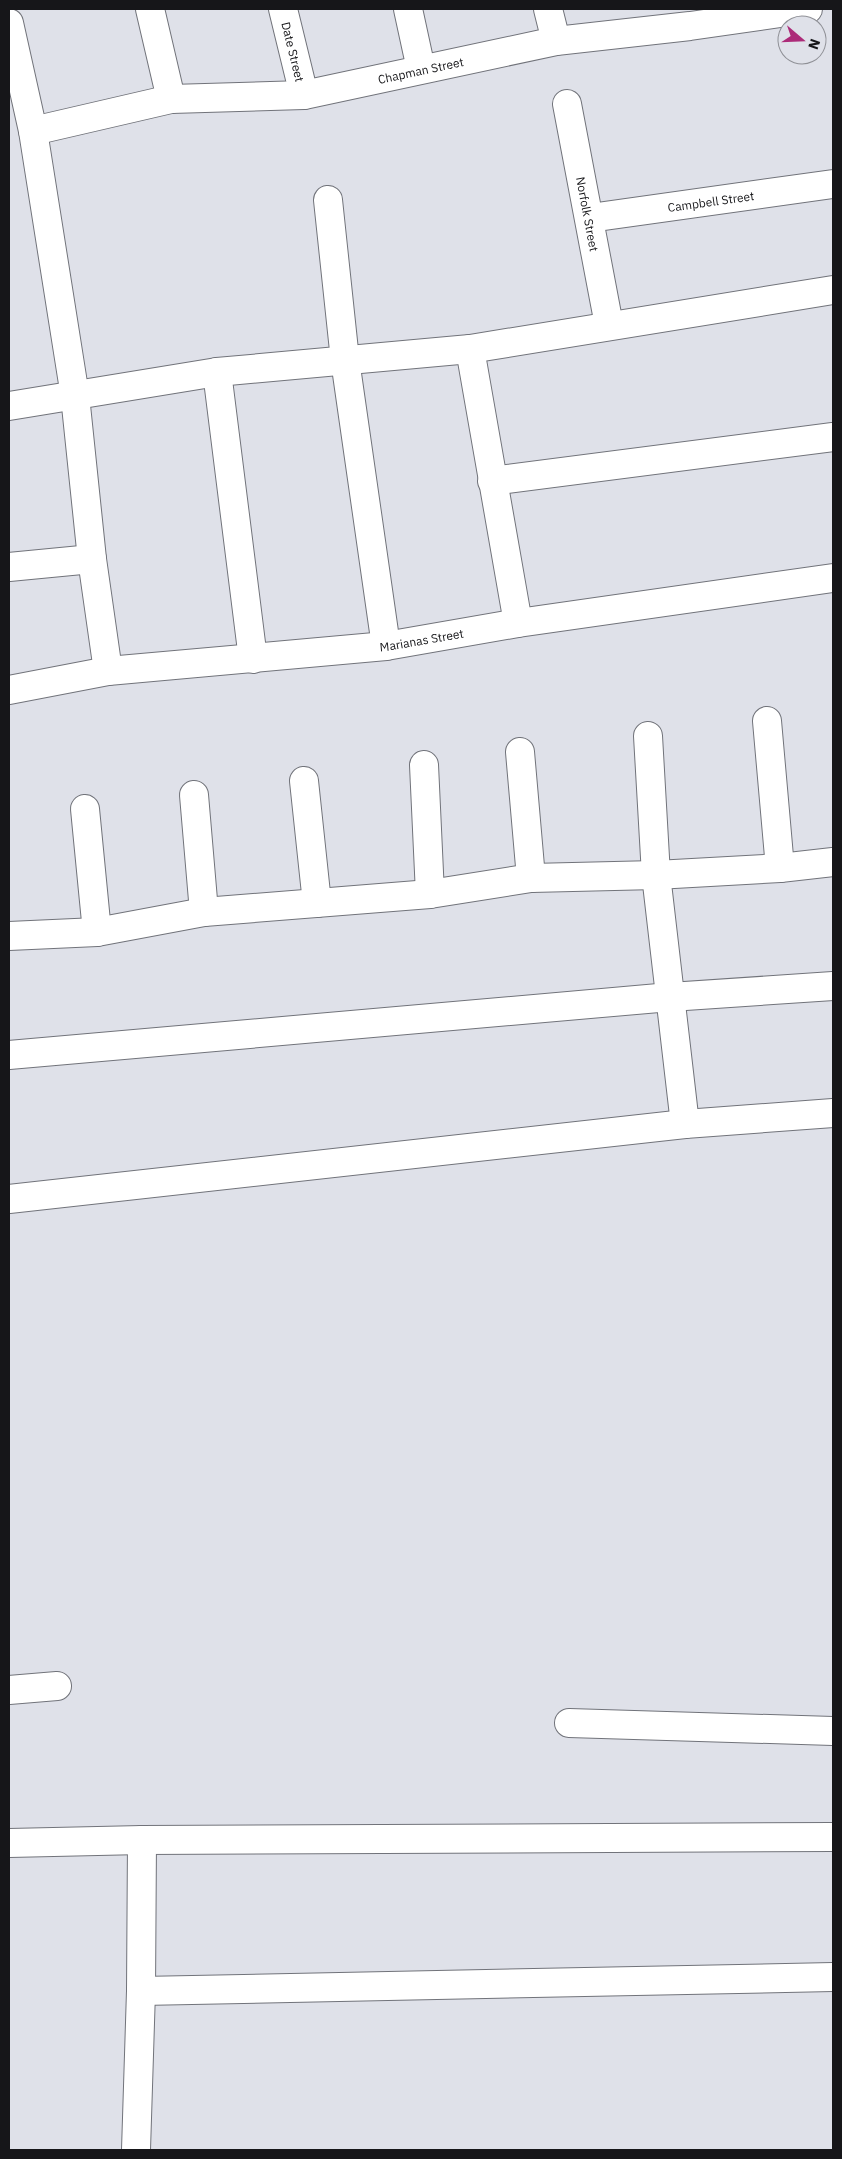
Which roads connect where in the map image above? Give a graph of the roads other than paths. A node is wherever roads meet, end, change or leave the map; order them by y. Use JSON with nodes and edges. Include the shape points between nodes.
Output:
{"nodes":[{"id":1,"x":150,"y":9,"type":"edge"},
{"id":2,"x":283,"y":9,"type":"edge"},
{"id":3,"x":408,"y":9,"type":"edge"},
{"id":4,"x":548,"y":9,"type":"edge"},
{"id":5,"x":808,"y":9,"type":"edge"},
{"id":6,"x":688,"y":17,"type":"edge"},
{"id":7,"x":9,"y":23,"type":"edge"},
{"id":8,"x":556,"y":41,"type":"junction"},
{"id":9,"x":421,"y":69,"type":"junction"},
{"id":10,"x":304,"y":95,"type":"junction"},
{"id":11,"x":171,"y":99,"type":"junction"},
{"id":12,"x":567,"y":104,"type":"dead end"},
{"id":13,"x":33,"y":131,"type":"junction"},
{"id":14,"x":833,"y":184,"type":"edge"},
{"id":15,"x":328,"y":200,"type":"dead end"},
{"id":16,"x":590,"y":218,"type":"junction"},
{"id":17,"x":833,"y":290,"type":"edge"},
{"id":18,"x":609,"y":325,"type":"junction"},
{"id":19,"x":470,"y":349,"type":"junction"},
{"id":20,"x":345,"y":360,"type":"junction"},
{"id":21,"x":217,"y":372,"type":"junction"},
{"id":22,"x":75,"y":396,"type":"junction"},
{"id":23,"x":9,"y":406,"type":"edge"},
{"id":24,"x":833,"y":436,"type":"edge"},
{"id":25,"x":492,"y":481,"type":"junction"},
{"id":26,"x":92,"y":559,"type":"junction"},
{"id":27,"x":9,"y":567,"type":"edge"},
{"id":28,"x":833,"y":578,"type":"edge"},
{"id":29,"x":518,"y":623,"type":"junction"},
{"id":30,"x":386,"y":646,"type":"junction"},
{"id":31,"x":253,"y":659,"type":"junction"},
{"id":32,"x":108,"y":671,"type":"junction"},
{"id":33,"x":9,"y":690,"type":"edge"},
{"id":34,"x":767,"y":720,"type":"dead end"},
{"id":35,"x":648,"y":736,"type":"dead end"},
{"id":36,"x":520,"y":752,"type":"dead end"},
{"id":37,"x":424,"y":765,"type":"dead end"},
{"id":38,"x":304,"y":781,"type":"dead end"},
{"id":39,"x":194,"y":795,"type":"dead end"},
{"id":40,"x":85,"y":809,"type":"dead end"},
{"id":41,"x":833,"y":862,"type":"edge"},
{"id":42,"x":780,"y":868,"type":"junction"},
{"id":43,"x":656,"y":875,"type":"junction"},
{"id":44,"x":531,"y":878,"type":"junction"},
{"id":45,"x":430,"y":894,"type":"junction"},
{"id":46,"x":317,"y":903,"type":"junction"},
{"id":47,"x":204,"y":912,"type":"junction"},
{"id":48,"x":97,"y":932,"type":"junction"},
{"id":49,"x":9,"y":936,"type":"edge"},
{"id":50,"x":833,"y":986,"type":"edge"},
{"id":51,"x":670,"y":997,"type":"junction"},
{"id":52,"x":9,"y":1055,"type":"edge"},
{"id":53,"x":833,"y":1113,"type":"edge"},
{"id":54,"x":685,"y":1124,"type":"junction"},
{"id":55,"x":9,"y":1199,"type":"edge"},
{"id":56,"x":57,"y":1686,"type":"dead end"},
{"id":57,"x":9,"y":1690,"type":"edge"},
{"id":58,"x":569,"y":1723,"type":"dead end"},
{"id":59,"x":833,"y":1731,"type":"edge"},
{"id":60,"x":833,"y":1837,"type":"edge"},
{"id":61,"x":142,"y":1840,"type":"junction"},
{"id":62,"x":9,"y":1843,"type":"edge"},
{"id":63,"x":833,"y":1977,"type":"edge"},
{"id":64,"x":141,"y":1991,"type":"junction"},
{"id":65,"x":136,"y":2150,"type":"edge"}],
"edges":[{"from":1,"to":11,"type":"street"},
{"from":2,"to":10,"type":"street","name":"Date Street"},
{"from":3,"to":9,"type":"street"},
{"from":4,"to":8,"type":"street"},
{"from":5,"to":6,"type":"street","name":"Chapman Street"},
{"from":6,"to":8,"type":"street","name":"Chapman Street"},
{"from":7,"to":13,"type":"street"},
{"from":8,"to":9,"type":"street","name":"Chapman Street"},
{"from":9,"to":10,"type":"street","name":"Chapman Street"},
{"from":10,"to":11,"type":"street","name":"Chapman Street"},
{"from":11,"to":13,"type":"street","name":"Chapman Street"},
{"from":12,"to":16,"type":"street","name":"Norfolk Street"},
{"from":13,"to":22,"type":"street"},
{"from":14,"to":16,"type":"street","name":"Campbell Street"},
{"from":15,"to":20,"type":"street"},
{"from":16,"to":18,"type":"street","name":"Norfolk Street"},
{"from":17,"to":18,"type":"street"},
{"from":18,"to":19,"type":"street"},
{"from":19,"to":20,"type":"street"},
{"from":19,"to":25,"type":"street"},
{"from":20,"to":21,"type":"street"},
{"from":20,"to":30,"type":"street"},
{"from":21,"to":22,"type":"street"},
{"from":21,"to":31,"type":"street"},
{"from":22,"to":23,"type":"street"},
{"from":22,"to":26,"type":"street"},
{"from":24,"to":25,"type":"street"},
{"from":25,"to":29,"type":"street"},
{"from":26,"to":27,"type":"street"},
{"from":26,"to":32,"type":"street"},
{"from":28,"to":29,"type":"street","name":"Marianas Street"},
{"from":29,"to":30,"type":"street","name":"Marianas Street"},
{"from":30,"to":31,"type":"street","name":"Marianas Street"},
{"from":31,"to":32,"type":"street","name":"Marianas Street"},
{"from":32,"to":33,"type":"street","name":"Marianas Street"},
{"from":34,"to":42,"type":"street"},
{"from":35,"to":43,"type":"street"},
{"from":36,"to":44,"type":"street"},
{"from":37,"to":45,"type":"street"},
{"from":38,"to":46,"type":"street"},
{"from":39,"to":47,"type":"street"},
{"from":40,"to":48,"type":"street"},
{"from":41,"to":42,"type":"street"},
{"from":42,"to":43,"type":"street"},
{"from":43,"to":44,"type":"street"},
{"from":43,"to":51,"type":"street"},
{"from":44,"to":45,"type":"street"},
{"from":45,"to":46,"type":"street"},
{"from":46,"to":47,"type":"street"},
{"from":47,"to":48,"type":"street"},
{"from":48,"to":49,"type":"street"},
{"from":50,"to":51,"type":"street"},
{"from":51,"to":52,"type":"street"},
{"from":51,"to":54,"type":"street"},
{"from":53,"to":54,"type":"street"},
{"from":54,"to":55,"type":"street"},
{"from":56,"to":57,"type":"street"},
{"from":58,"to":59,"type":"street"},
{"from":60,"to":61,"type":"street"},
{"from":61,"to":62,"type":"street"},
{"from":61,"to":64,"type":"street"},
{"from":63,"to":64,"type":"street"},
{"from":64,"to":65,"type":"street"}]}
